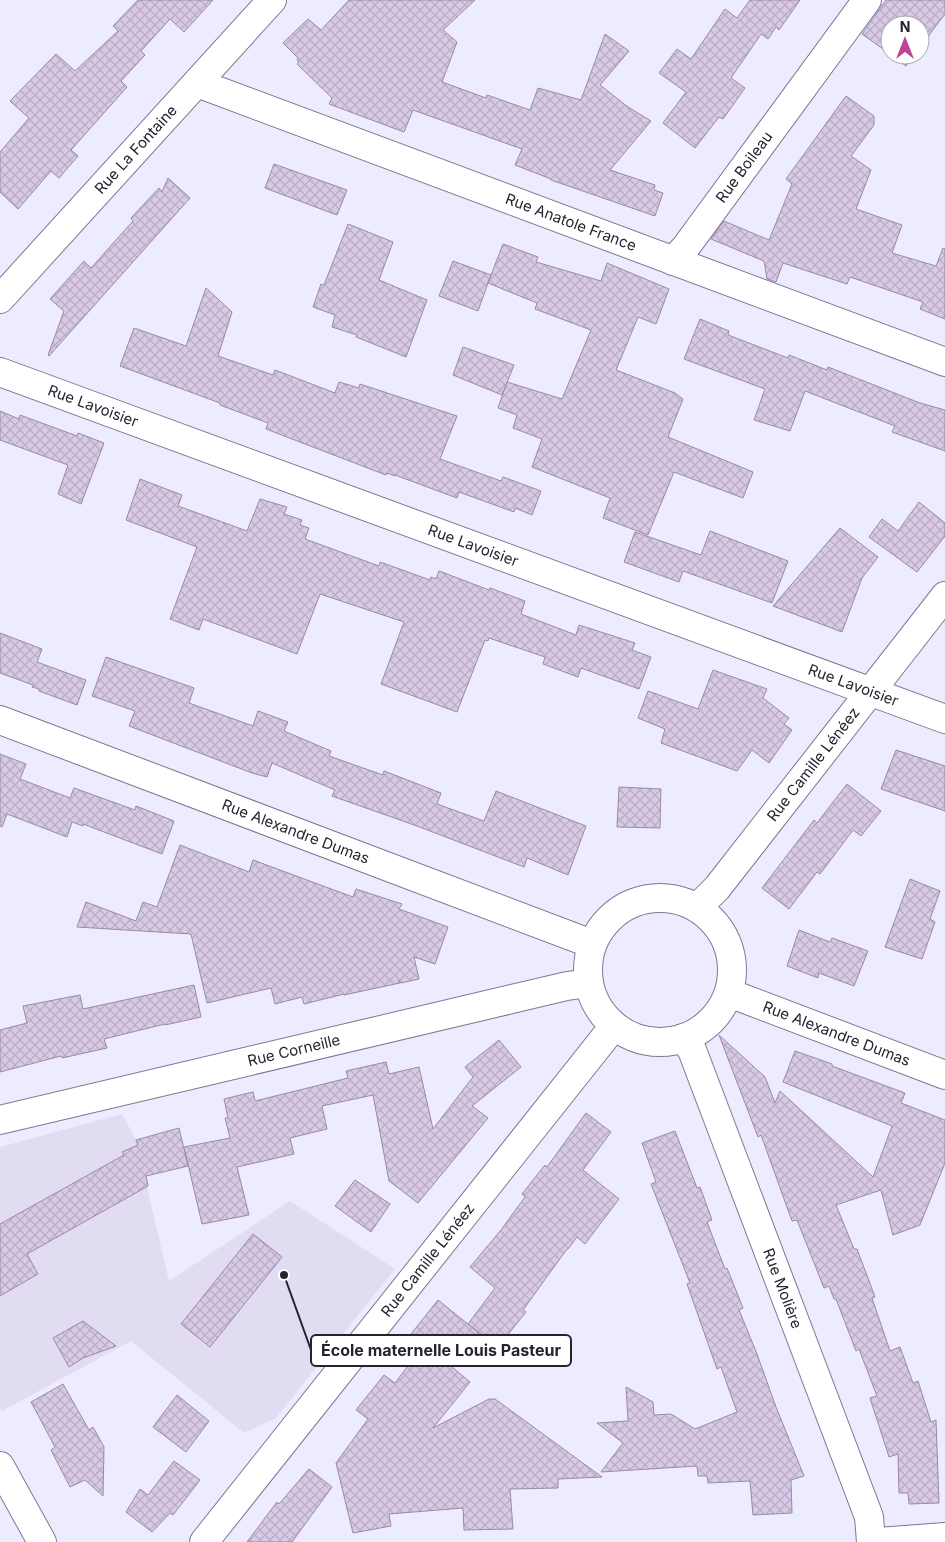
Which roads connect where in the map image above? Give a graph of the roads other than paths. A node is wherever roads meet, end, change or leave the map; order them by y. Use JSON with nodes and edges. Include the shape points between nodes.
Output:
{"nodes":[{"id":1,"x":272,"y":0,"type":"edge"},
{"id":2,"x":867,"y":0,"type":"edge"},
{"id":3,"x":197,"y":83,"type":"junction"},
{"id":4,"x":673,"y":261,"type":"junction"},
{"id":5,"x":0,"y":299,"type":"edge"},
{"id":6,"x":945,"y":362,"type":"edge"},
{"id":7,"x":0,"y":372,"type":"edge"},
{"id":8,"x":945,"y":596,"type":"edge"},
{"id":9,"x":871,"y":692,"type":"junction"},
{"id":10,"x":945,"y":719,"type":"edge"},
{"id":11,"x":0,"y":720,"type":"edge"},
{"id":12,"x":697,"y":908,"type":"junction"},
{"id":13,"x":592,"y":944,"type":"junction"},
{"id":14,"x":589,"y":983,"type":"junction"},
{"id":15,"x":729,"y":993,"type":"junction"},
{"id":16,"x":614,"y":1026,"type":"junction"},
{"id":17,"x":683,"y":1038,"type":"junction"},
{"id":18,"x":945,"y":1075,"type":"edge"},
{"id":19,"x":0,"y":1120,"type":"edge"},
{"id":20,"x":0,"y":1466,"type":"edge"},
{"id":21,"x":945,"y":1537,"type":"edge"},
{"id":22,"x":42,"y":1542,"type":"edge"},
{"id":23,"x":204,"y":1542,"type":"edge"},
{"id":24,"x":871,"y":1542,"type":"edge"},
{"id":25,"x":878,"y":1542,"type":"edge"}],
"edges":[{"from":1,"to":3,"type":"street","name":"Rue La Fontaine"},
{"from":2,"to":4,"type":"street","name":"Rue Boileau"},
{"from":3,"to":4,"type":"street","name":"Rue Anatole France"},
{"from":3,"to":5,"type":"street","name":"Rue La Fontaine"},
{"from":4,"to":6,"type":"street","name":"Rue Anatole France"},
{"from":7,"to":9,"type":"street","name":"Rue Lavoisier"},
{"from":8,"to":9,"type":"street","name":"Rue Camille Lénéez"},
{"from":9,"to":10,"type":"street","name":"Rue Lavoisier"},
{"from":9,"to":12,"type":"street","name":"Rue Camille Lénéez","via":[[718,888]]},
{"from":11,"to":13,"type":"street","name":"Rue Alexandre Dumas"},
{"from":12,"to":13,"type":"street","via":[[674,899],[649,898],[625,906],[606,922]]},
{"from":12,"to":15,"type":"street","via":[[716,924],[728,945],[733,969]]},
{"from":13,"to":14,"type":"street","via":[[588,963]]},
{"from":14,"to":16,"type":"street","via":[[598,1006]]},
{"from":14,"to":19,"type":"street","name":"Rue Corneille"},
{"from":15,"to":17,"type":"street","via":[[718,1013],[702,1028]]},
{"from":15,"to":18,"type":"street","name":"Rue Alexandre Dumas"},
{"from":16,"to":17,"type":"street","via":[[636,1037],[659,1042]]},
{"from":16,"to":23,"type":"street","name":"Rue Camille Lénéez"},
{"from":17,"to":24,"type":"street","name":"Rue Molière","via":[[692,1050],[869,1517]]},
{"from":20,"to":22,"type":"street"},
{"from":21,"to":25,"type":"street"}]}
